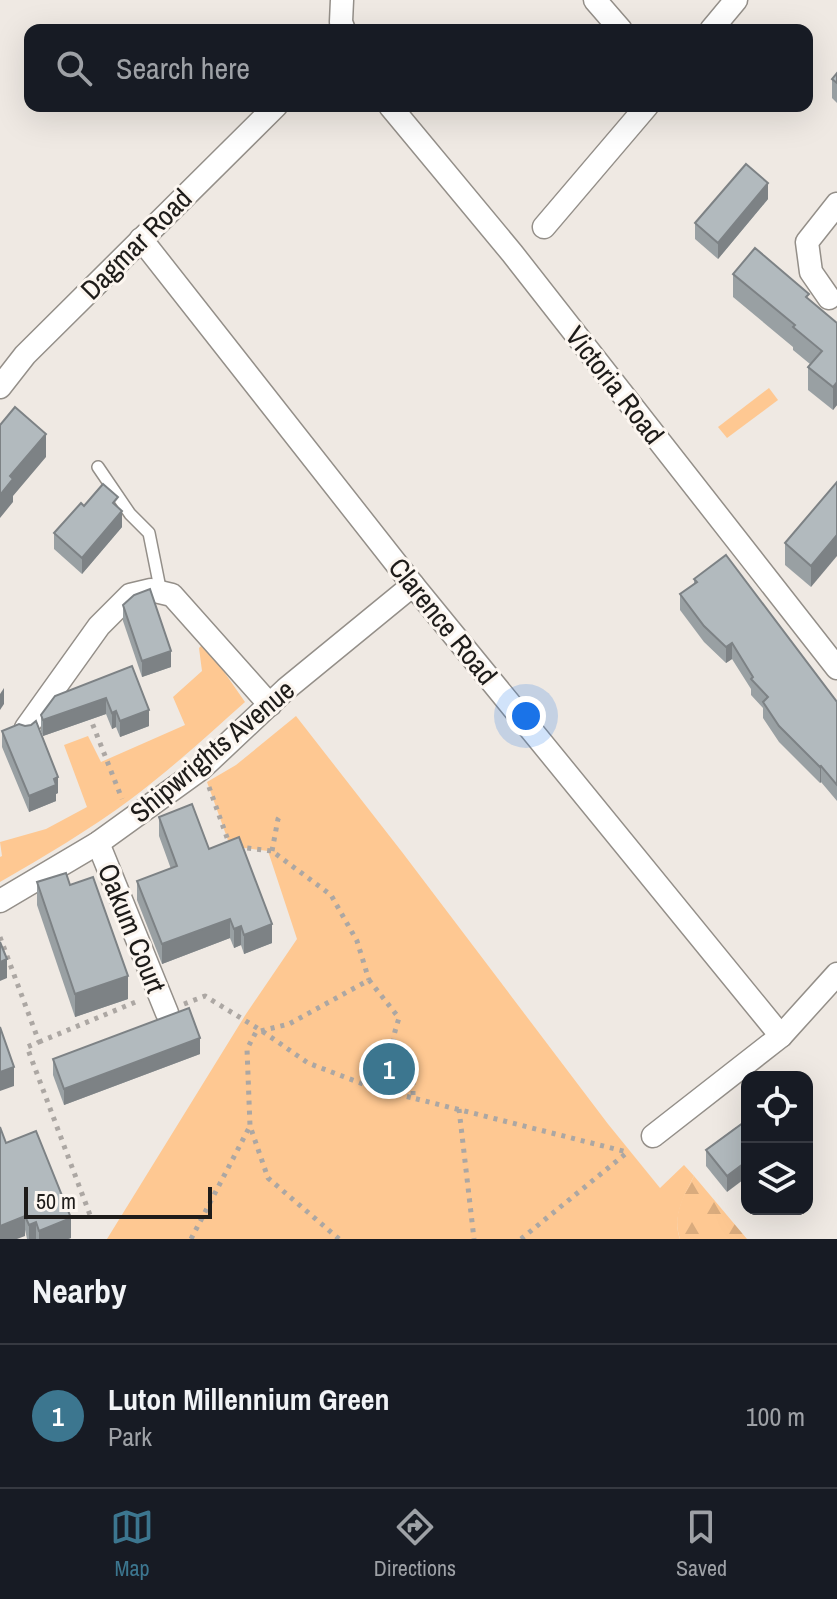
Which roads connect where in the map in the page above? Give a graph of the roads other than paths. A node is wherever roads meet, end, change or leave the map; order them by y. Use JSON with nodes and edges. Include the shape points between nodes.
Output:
{"nodes":[{"id":1,"x":595,"y":0,"type":"edge"},
{"id":2,"x":736,"y":0,"type":"edge"},
{"id":3,"x":616,"y":24,"type":"edge"},
{"id":4,"x":716,"y":24,"type":"edge"},
{"id":5,"x":270,"y":112,"type":"edge"},
{"id":6,"x":395,"y":112,"type":"edge"},
{"id":7,"x":642,"y":112,"type":"edge"},
{"id":8,"x":837,"y":204,"type":"edge"},
{"id":9,"x":544,"y":227,"type":"dead end"},
{"id":10,"x":141,"y":239,"type":"junction"},
{"id":11,"x":829,"y":298,"type":"dead end"},
{"id":12,"x":0,"y":387,"type":"edge"},
{"id":13,"x":98,"y":467,"type":"dead end"},
{"id":14,"x":413,"y":585,"type":"junction"},
{"id":15,"x":161,"y":593,"type":"junction"},
{"id":16,"x":834,"y":656,"type":"edge"},
{"id":17,"x":270,"y":705,"type":"junction"},
{"id":18,"x":26,"y":728,"type":"edge"},
{"id":19,"x":98,"y":843,"type":"junction"},
{"id":20,"x":0,"y":901,"type":"edge"},
{"id":21,"x":837,"y":974,"type":"edge"},
{"id":22,"x":164,"y":1005,"type":"road end"},
{"id":23,"x":781,"y":1036,"type":"junction"},
{"id":24,"x":653,"y":1136,"type":"dead end"}],
"edges":[{"from":1,"to":3,"type":"street"},
{"from":2,"to":4,"type":"street"},
{"from":5,"to":10,"type":"street","name":"Dagmar Road"},
{"from":6,"to":16,"type":"street","name":"Victoria Road"},
{"from":7,"to":9,"type":"street"},
{"from":8,"to":11,"type":"street","via":[[807,242],[811,272]]},
{"from":10,"to":12,"type":"street","name":"Dagmar Road"},
{"from":10,"to":14,"type":"street","name":"Clarence Road"},
{"from":13,"to":15,"type":"lane","via":[[149,533]]},
{"from":14,"to":17,"type":"street","name":"Shipwrights Avenue"},
{"from":14,"to":23,"type":"street","name":"Clarence Road"},
{"from":15,"to":17,"type":"street","via":[[172,595]]},
{"from":15,"to":18,"type":"street","via":[[130,595],[99,626]]},
{"from":17,"to":19,"type":"street","name":"Shipwrights Avenue","via":[[202,768]]},
{"from":19,"to":20,"type":"street","name":"Shipwrights Avenue"},
{"from":19,"to":22,"type":"street","name":"Oakum Court"},
{"from":21,"to":23,"type":"street"},
{"from":23,"to":24,"type":"street"}]}
